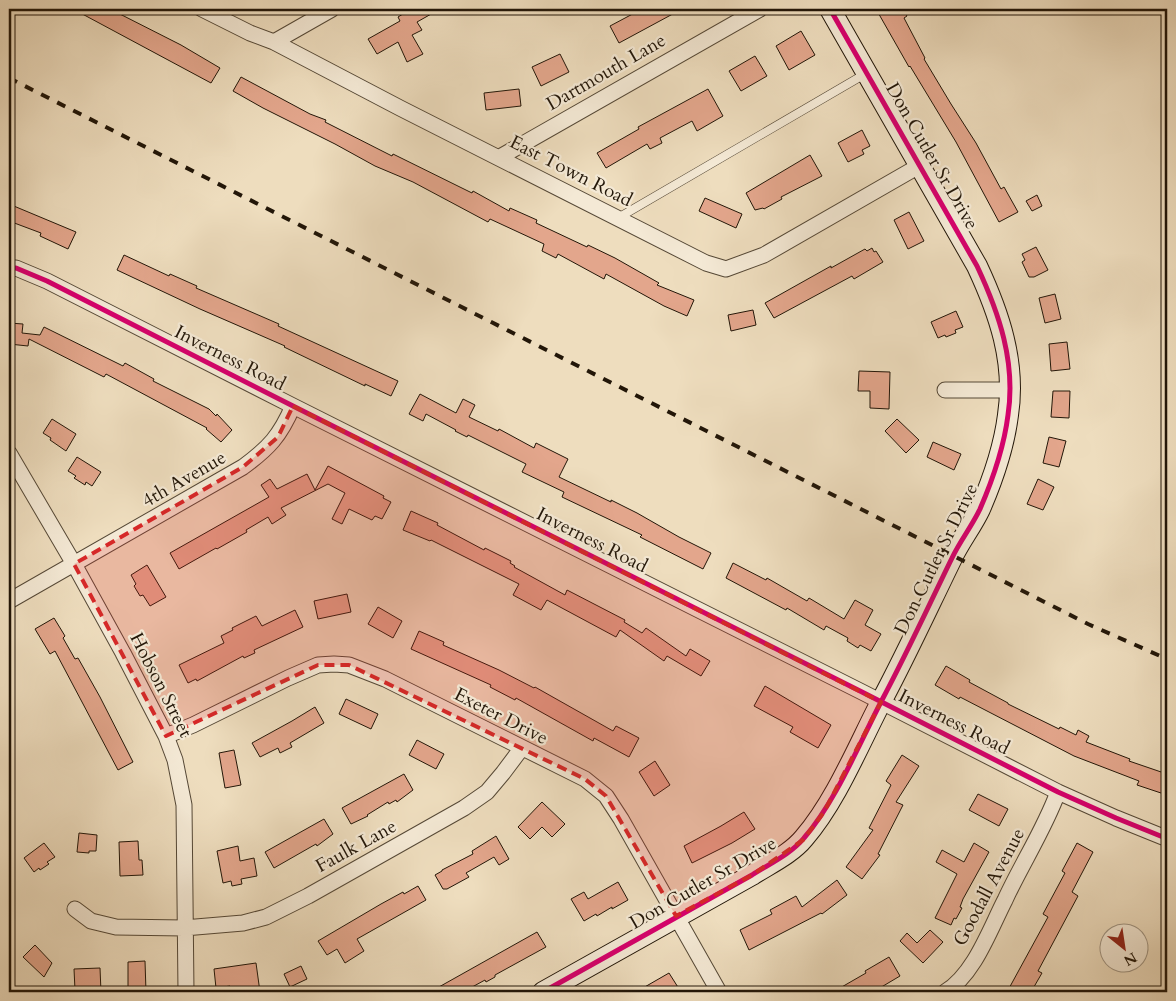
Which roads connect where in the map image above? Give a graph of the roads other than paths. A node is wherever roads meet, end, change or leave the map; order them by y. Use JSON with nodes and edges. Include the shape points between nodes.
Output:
{"nodes":[{"id":1,"x":202,"y":9,"type":"edge"},
{"id":2,"x":332,"y":9,"type":"edge"},
{"id":3,"x":760,"y":9,"type":"edge"},
{"id":4,"x":830,"y":9,"type":"edge"},
{"id":5,"x":274,"y":42,"type":"junction"},
{"id":6,"x":867,"y":72,"type":"junction"},
{"id":7,"x":500,"y":158,"type":"junction"},
{"id":8,"x":919,"y":166,"type":"junction"},
{"id":9,"x":618,"y":218,"type":"junction"},
{"id":10,"x":9,"y":268,"type":"edge"},
{"id":11,"x":945,"y":390,"type":"dead end"},
{"id":12,"x":1011,"y":390,"type":"junction"},
{"id":13,"x":293,"y":406,"type":"junction"},
{"id":14,"x":9,"y":453,"type":"edge"},
{"id":15,"x":74,"y":564,"type":"junction"},
{"id":16,"x":9,"y":601,"type":"edge"},
{"id":17,"x":881,"y":702,"type":"junction"},
{"id":18,"x":166,"y":736,"type":"junction"},
{"id":19,"x":521,"y":749,"type":"junction"},
{"id":20,"x":1058,"y":792,"type":"junction"},
{"id":21,"x":1163,"y":836,"type":"dead end"},
{"id":22,"x":75,"y":909,"type":"dead end"},
{"id":23,"x":676,"y":916,"type":"junction"},
{"id":24,"x":184,"y":928,"type":"junction"},
{"id":25,"x":186,"y":992,"type":"edge"},
{"id":26,"x":543,"y":992,"type":"edge"},
{"id":27,"x":719,"y":992,"type":"edge"},
{"id":28,"x":945,"y":992,"type":"edge"}],
"edges":[{"from":1,"to":5,"type":"street","name":"East Town Road"},
{"from":2,"to":5,"type":"street"},
{"from":3,"to":7,"type":"street","name":"Dartmouth Lane"},
{"from":4,"to":6,"type":"street","name":"Don Cutler Sr Drive"},
{"from":5,"to":7,"type":"street","name":"East Town Road"},
{"from":6,"to":8,"type":"street","name":"Don Cutler Sr Drive"},
{"from":6,"to":9,"type":"lane"},
{"from":7,"to":9,"type":"street","name":"East Town Road"},
{"from":8,"to":9,"type":"street","name":"East Town Road","via":[[764,255],[726,269],[706,263]]},
{"from":8,"to":12,"type":"street","name":"Don Cutler Sr Drive","via":[[989,292],[1006,344]]},
{"from":10,"to":13,"type":"street","name":"Inverness Road","via":[[47,281]]},
{"from":11,"to":12,"type":"street"},
{"from":12,"to":17,"type":"street","name":"Don Cutler Sr Drive","via":[[1002,447],[979,510],[953,555]]},
{"from":13,"to":15,"type":"street","name":"4th Avenue","via":[[278,437],[243,467]]},
{"from":13,"to":17,"type":"street","name":"Inverness Road"},
{"from":14,"to":15,"type":"street","name":"Hobson Street"},
{"from":15,"to":16,"type":"street","name":"4th Avenue"},
{"from":15,"to":18,"type":"street","name":"Hobson Street"},
{"from":17,"to":20,"type":"street","name":"Inverness Road"},
{"from":17,"to":23,"type":"street","name":"Don Cutler Sr Drive","via":[[824,812],[803,840],[752,875]]},
{"from":18,"to":19,"type":"street","name":"Exeter Drive","via":[[318,665],[334,664],[349,665],[385,679]]},
{"from":18,"to":24,"type":"street","name":"Hobson Street","via":[[175,760],[184,805]]},
{"from":19,"to":23,"type":"street","name":"Exeter Drive","via":[[585,779],[606,796]]},
{"from":19,"to":24,"type":"street","name":"Faulk Lane","via":[[487,792],[464,808],[308,896],[266,917],[243,923]]},
{"from":20,"to":21,"type":"street","name":"Inverness Road"},
{"from":20,"to":28,"type":"street","name":"Goodall Avenue","via":[[986,941],[955,986]]},
{"from":22,"to":24,"type":"street","name":"Faulk Lane","via":[[90,921],[116,927]]},
{"from":23,"to":26,"type":"street","name":"Don Cutler Sr Drive"},
{"from":23,"to":27,"type":"street","name":"Exeter Drive"},
{"from":24,"to":25,"type":"street","name":"Hobson Street"}]}
